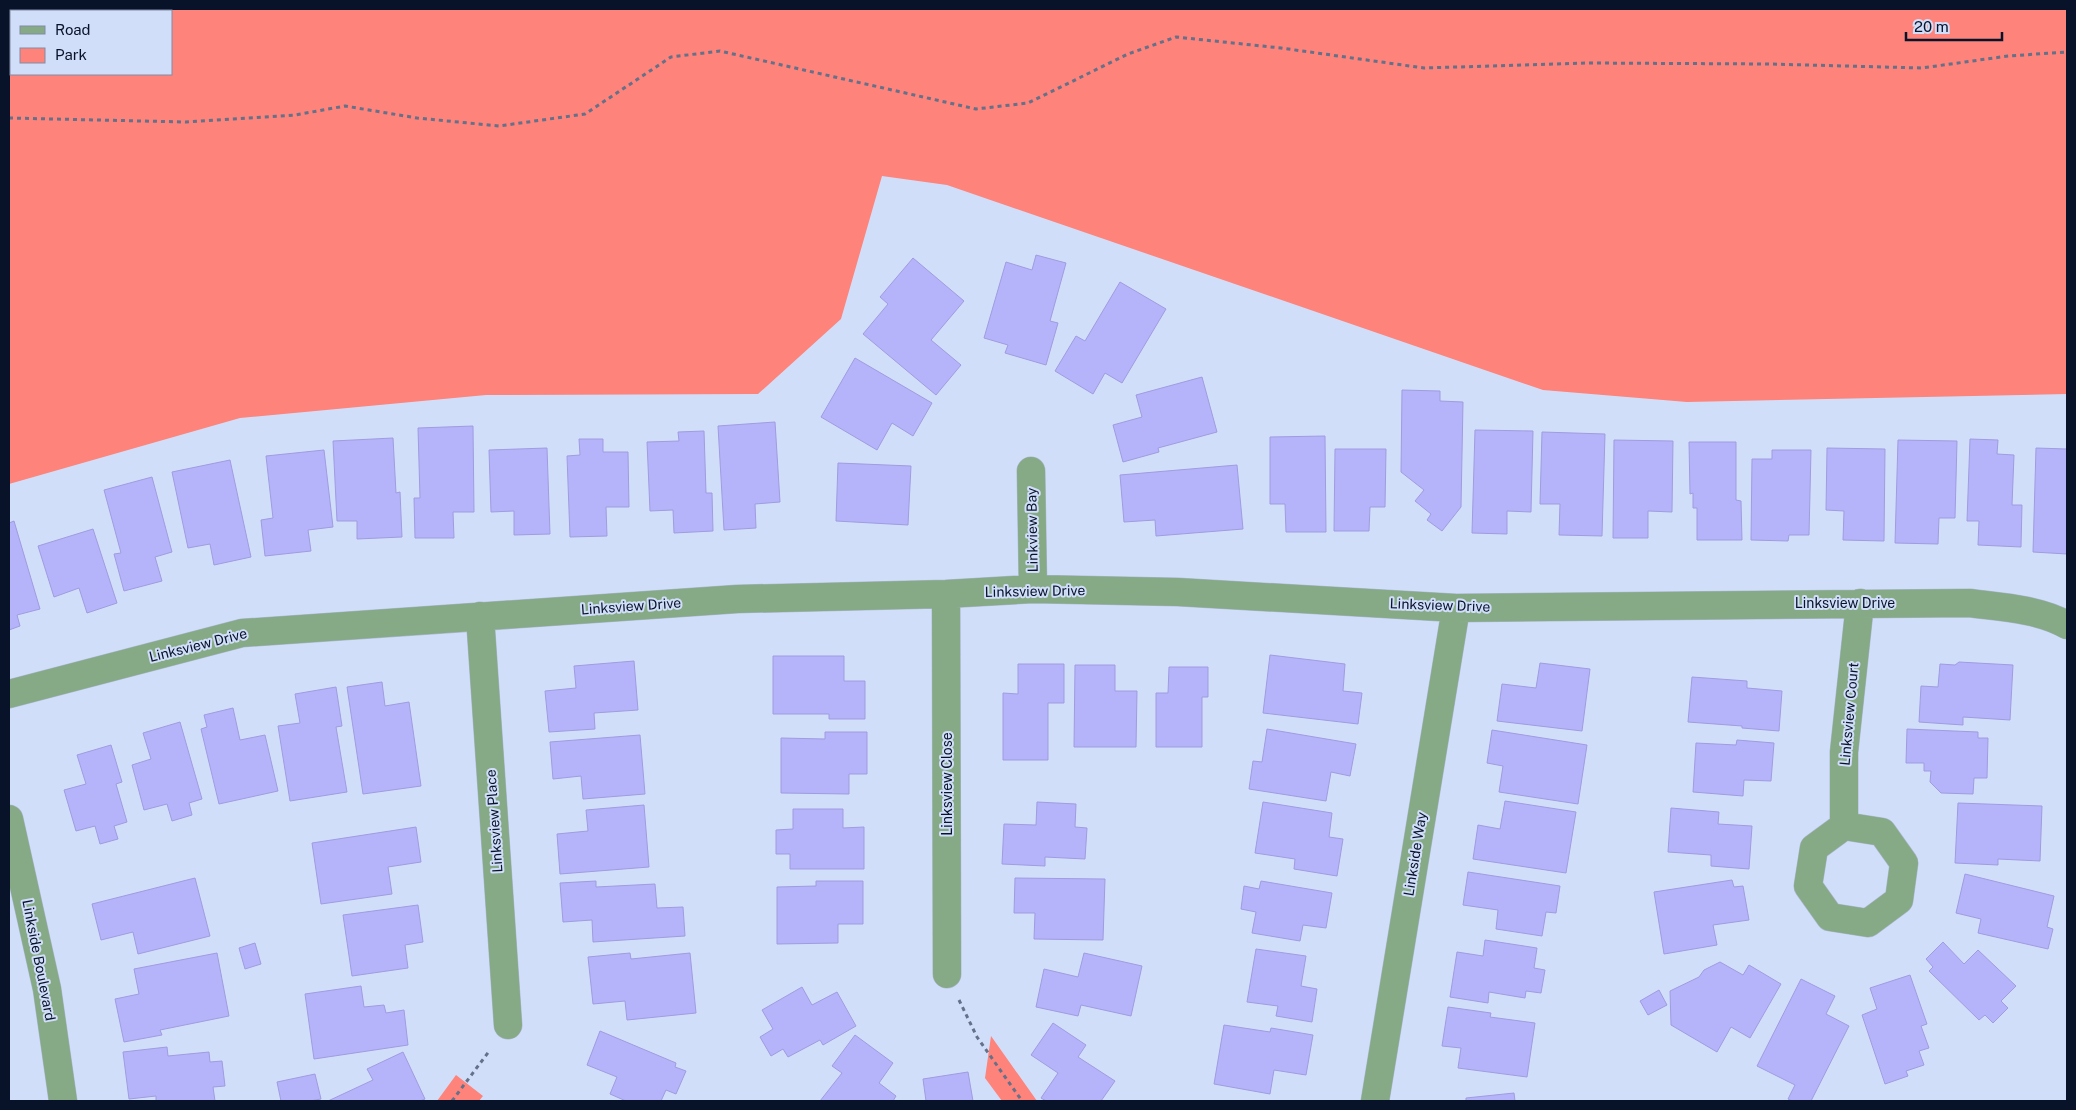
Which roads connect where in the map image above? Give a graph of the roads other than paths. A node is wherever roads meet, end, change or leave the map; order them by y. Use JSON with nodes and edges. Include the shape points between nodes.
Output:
{"nodes":[{"id":1,"x":1031,"y":471,"type":"dead end"},
{"id":2,"x":1034,"y":589,"type":"junction"},
{"id":3,"x":946,"y":594,"type":"junction"},
{"id":4,"x":1860,"y":603,"type":"junction"},
{"id":5,"x":1456,"y":608,"type":"junction"},
{"id":6,"x":480,"y":616,"type":"junction"},
{"id":7,"x":2067,"y":625,"type":"edge"},
{"id":8,"x":9,"y":694,"type":"edge"},
{"id":9,"x":9,"y":819,"type":"edge"},
{"id":10,"x":1844,"y":826,"type":"dead end"},
{"id":11,"x":947,"y":974,"type":"road end"},
{"id":12,"x":508,"y":1026,"type":"road end"},
{"id":13,"x":63,"y":1101,"type":"edge"},
{"id":14,"x":1375,"y":1101,"type":"edge"}],
"edges":[{"from":1,"to":2,"type":"street","name":"Linkview Bay"},
{"from":2,"to":3,"type":"street","name":"Linksview Drive"},
{"from":2,"to":5,"type":"street","name":"Linksview Drive","via":[[1178,592]]},
{"from":3,"to":6,"type":"street","name":"Linksview Drive","via":[[737,599]]},
{"from":3,"to":11,"type":"street","name":"Linksview Close"},
{"from":4,"to":5,"type":"street","name":"Linksview Drive"},
{"from":4,"to":7,"type":"street","name":"Linksview Drive","via":[[1969,603],[2018,609]]},
{"from":4,"to":10,"type":"street","name":"Linksview Court","via":[[1844,752]]},
{"from":5,"to":14,"type":"street","name":"Linkside Way"},
{"from":6,"to":8,"type":"street","name":"Linksview Drive","via":[[242,633]]},
{"from":6,"to":12,"type":"street","name":"Linksview Place"},
{"from":9,"to":13,"type":"street","name":"Linkside Boulevard","via":[[47,989]]}]}
